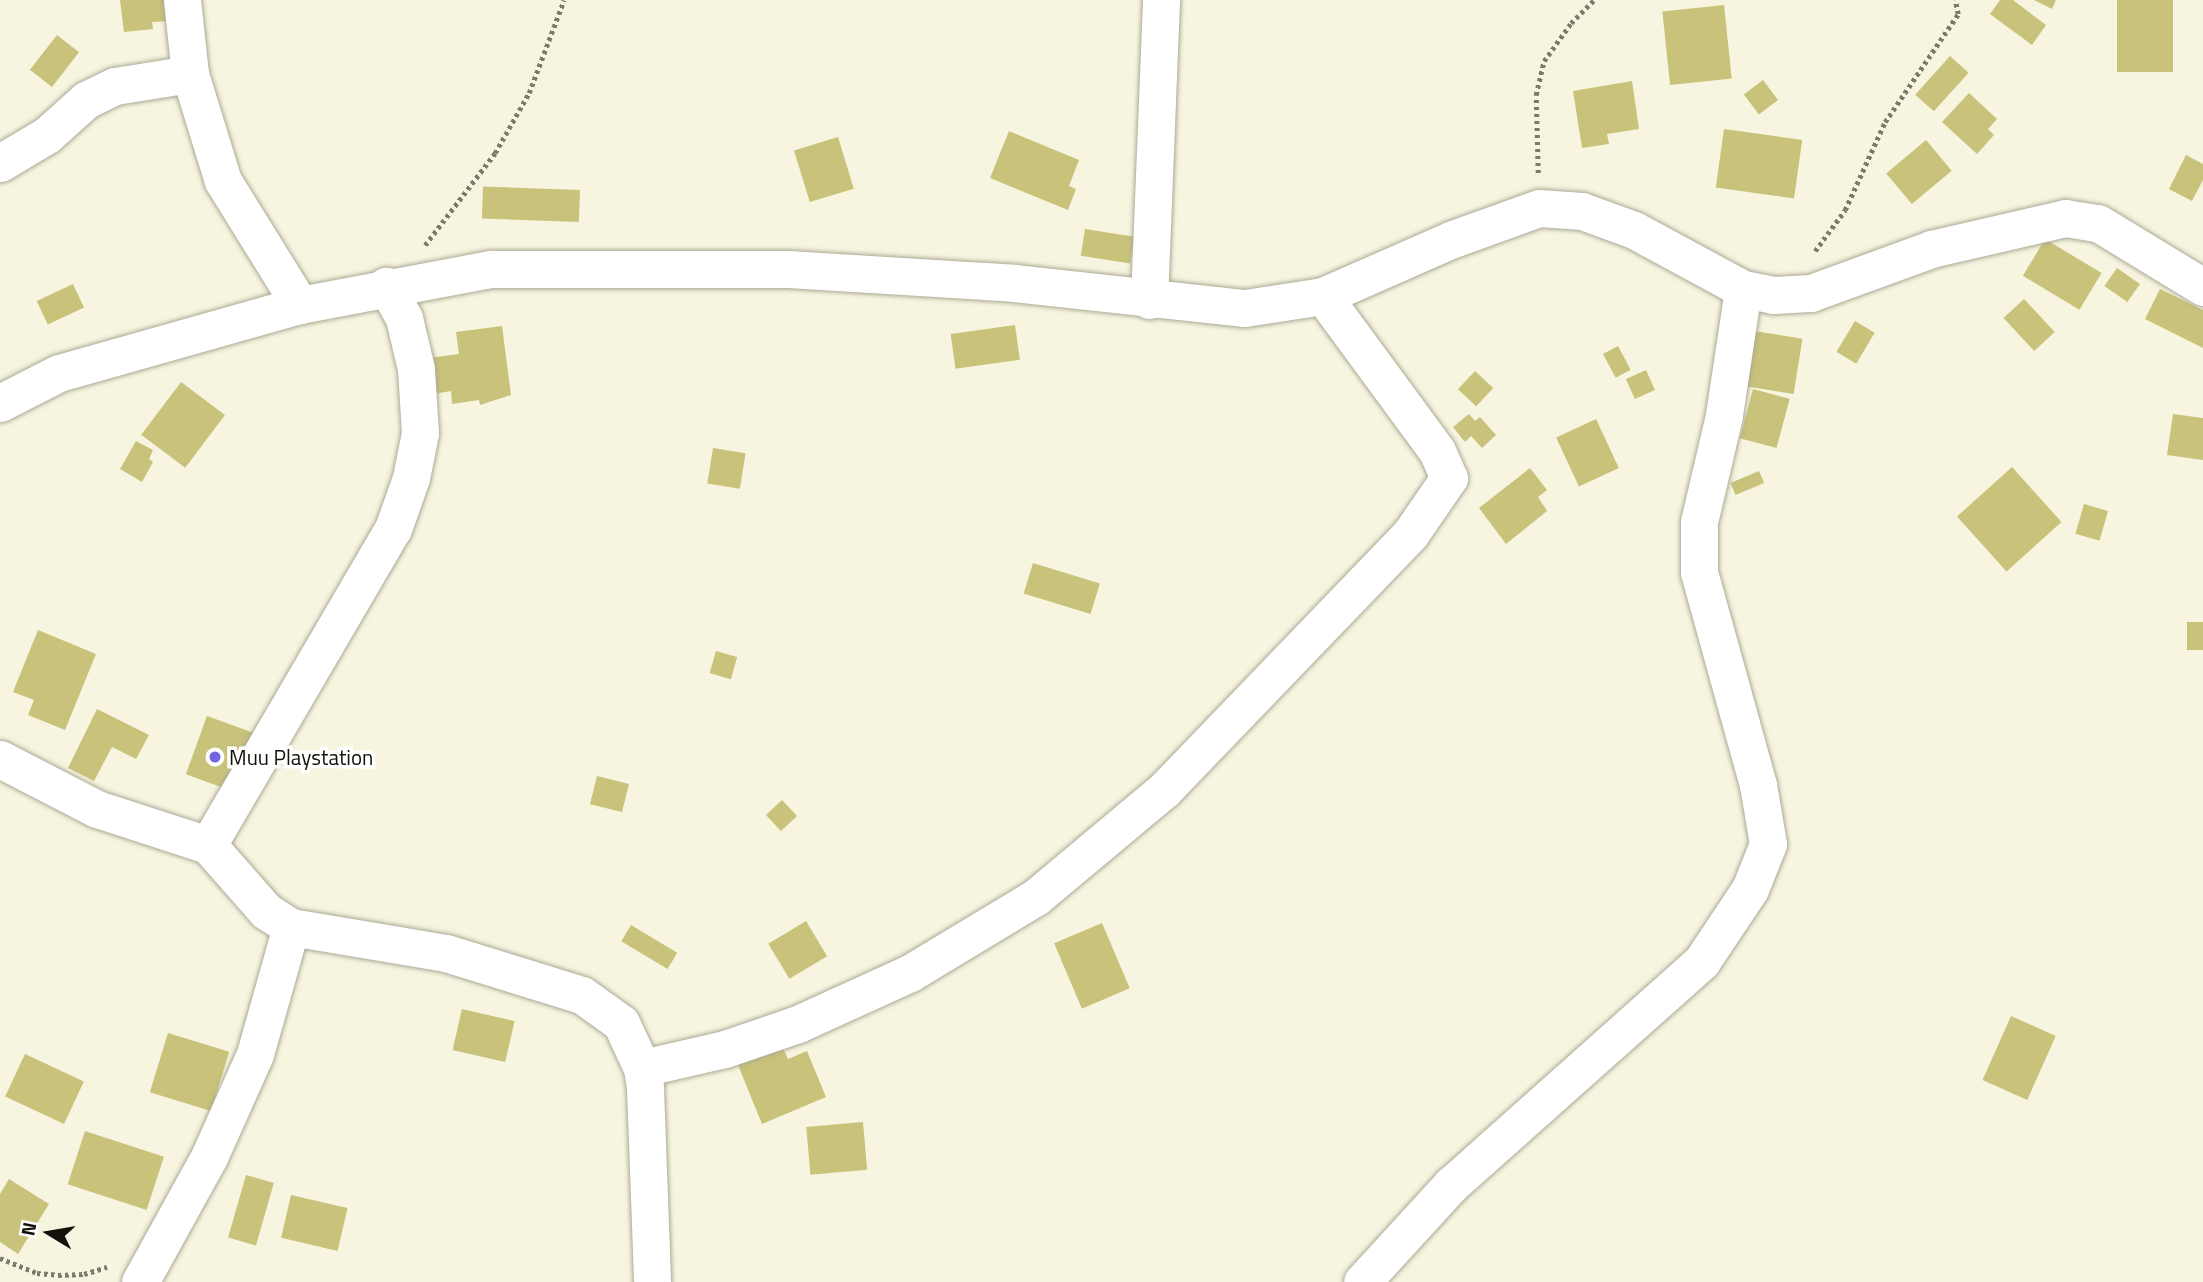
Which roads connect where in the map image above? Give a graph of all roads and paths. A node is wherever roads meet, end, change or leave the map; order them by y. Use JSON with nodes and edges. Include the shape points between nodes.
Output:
{"nodes":[{"id":1,"x":182,"y":0,"type":"edge"},
{"id":2,"x":564,"y":0,"type":"edge"},
{"id":3,"x":1161,"y":0,"type":"edge"},
{"id":4,"x":1594,"y":0,"type":"edge"},
{"id":5,"x":1955,"y":0,"type":"edge"},
{"id":6,"x":190,"y":74,"type":"junction"},
{"id":7,"x":0,"y":163,"type":"edge"},
{"id":8,"x":1539,"y":208,"type":"junction"},
{"id":9,"x":386,"y":286,"type":"junction"},
{"id":10,"x":2203,"y":287,"type":"edge"},
{"id":11,"x":1758,"y":292,"type":"junction"},
{"id":12,"x":1323,"y":296,"type":"junction"},
{"id":13,"x":1149,"y":300,"type":"junction"},
{"id":14,"x":300,"y":305,"type":"junction"},
{"id":15,"x":0,"y":403,"type":"edge"},
{"id":16,"x":0,"y":759,"type":"edge"},
{"id":17,"x":208,"y":845,"type":"junction"},
{"id":18,"x":291,"y":927,"type":"junction"},
{"id":19,"x":642,"y":1069,"type":"junction"},
{"id":20,"x":158,"y":1250,"type":"junction"},
{"id":21,"x":0,"y":1258,"type":"edge"},
{"id":22,"x":140,"y":1282,"type":"edge"},
{"id":23,"x":652,"y":1282,"type":"edge"},
{"id":24,"x":1362,"y":1282,"type":"edge"}],
"edges":[{"from":1,"to":6,"type":"street"},
{"from":2,"to":9,"type":"path","via":[[529,93],[495,153],[429,241]]},
{"from":3,"to":13,"type":"street"},
{"from":4,"to":8,"type":"path","via":[[1544,61],[1536,95]]},
{"from":5,"to":11,"type":"path","via":[[1958,14],[1885,122],[1845,210],[1816,251]]},
{"from":6,"to":7,"type":"street","via":[[115,86],[86,100],[47,135]]},
{"from":6,"to":14,"type":"street","via":[[223,181]]},
{"from":8,"to":11,"type":"street","via":[[1582,211],[1634,230]]},
{"from":8,"to":12,"type":"street","via":[[1453,239]]},
{"from":9,"to":13,"type":"street","via":[[491,269],[674,265],[1014,283]]},
{"from":9,"to":14,"type":"street"},
{"from":9,"to":17,"type":"street","via":[[404,318],[416,369],[420,433],[411,478],[380,553]]},
{"from":10,"to":11,"type":"street","via":[[2098,223],[2065,218],[1931,250],[1811,293]]},
{"from":11,"to":24,"type":"street","via":[[1699,522],[1699,572],[1758,785],[1768,844],[1750,890],[1702,961],[1461,1176]]},
{"from":12,"to":13,"type":"street","via":[[1245,308]]},
{"from":12,"to":19,"type":"street","via":[[1437,451],[1449,478],[1411,533],[1164,790],[1035,897],[910,973],[798,1024],[725,1049]]},
{"from":14,"to":15,"type":"street","via":[[60,373]]},
{"from":16,"to":17,"type":"street","via":[[97,809]]},
{"from":17,"to":18,"type":"street","via":[[266,911]]},
{"from":18,"to":19,"type":"street","via":[[446,953],[582,995],[621,1023]]},
{"from":18,"to":20,"type":"street","via":[[255,1054],[209,1157]]},
{"from":19,"to":23,"type":"street"},
{"from":20,"to":21,"type":"path","via":[[84,1274],[37,1273]]},
{"from":20,"to":22,"type":"street"}]}
